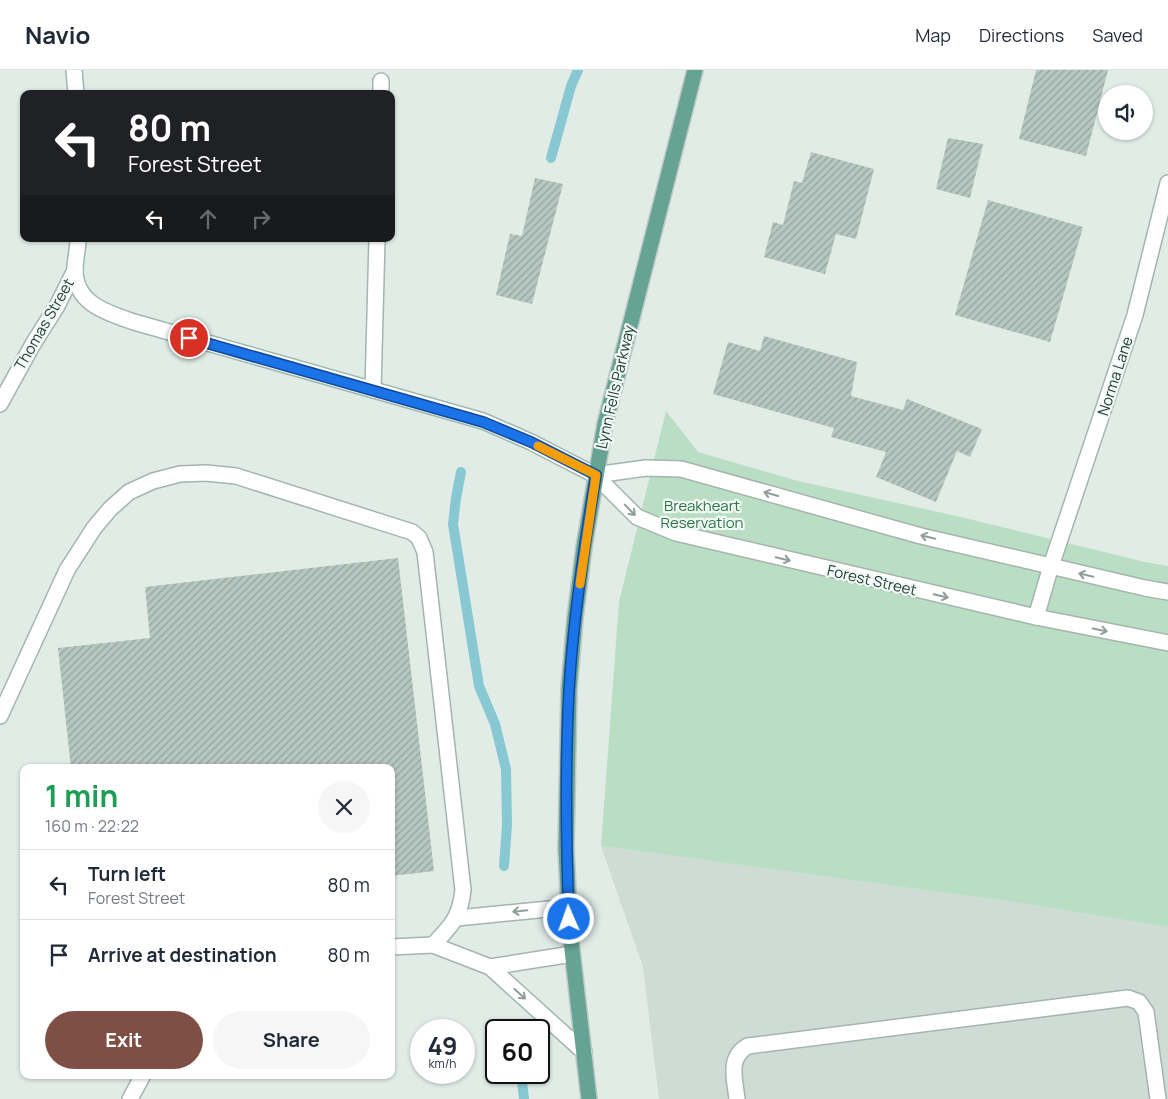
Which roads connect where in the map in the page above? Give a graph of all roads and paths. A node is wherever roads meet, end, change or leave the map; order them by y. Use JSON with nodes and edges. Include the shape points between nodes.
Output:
{"nodes":[{"id":1,"x":74,"y":70,"type":"edge"},
{"id":2,"x":695,"y":70,"type":"edge"},
{"id":3,"x":76,"y":90,"type":"edge"},
{"id":4,"x":1168,"y":183,"type":"edge"},
{"id":5,"x":78,"y":242,"type":"edge"},
{"id":6,"x":377,"y":242,"type":"edge"},
{"id":7,"x":75,"y":270,"type":"junction"},
{"id":8,"x":373,"y":390,"type":"junction"},
{"id":9,"x":0,"y":404,"type":"edge"},
{"id":10,"x":596,"y":475,"type":"junction"},
{"id":11,"x":1051,"y":566,"type":"junction"},
{"id":12,"x":1168,"y":592,"type":"edge"},
{"id":13,"x":1036,"y":618,"type":"junction"},
{"id":14,"x":1168,"y":643,"type":"edge"},
{"id":15,"x":0,"y":716,"type":"edge"},
{"id":16,"x":569,"y":907,"type":"junction"},
{"id":17,"x":456,"y":918,"type":"junction"},
{"id":18,"x":433,"y":945,"type":"junction"},
{"id":19,"x":395,"y":947,"type":"edge"},
{"id":20,"x":572,"y":954,"type":"junction"},
{"id":21,"x":490,"y":967,"type":"junction"},
{"id":22,"x":584,"y":1052,"type":"junction"},
{"id":23,"x":141,"y":1079,"type":"edge"},
{"id":24,"x":130,"y":1099,"type":"edge"},
{"id":25,"x":589,"y":1099,"type":"edge"},
{"id":26,"x":737,"y":1099,"type":"edge"},
{"id":27,"x":1158,"y":1099,"type":"edge"}],
"edges":[{"from":1,"to":3,"type":"street"},
{"from":2,"to":10,"type":"main road","name":"Lynn Fells Parkway","via":[[616,380]]},
{"from":4,"to":11,"type":"street","name":"Norma Lane","via":[[1135,315]]},
{"from":5,"to":7,"type":"street","name":"Forest Street"},
{"from":6,"to":8,"type":"street"},
{"from":7,"to":8,"type":"street","name":"Forest Street","via":[[83,295],[100,309],[134,322]]},
{"from":7,"to":9,"type":"street","name":"Thomas Street"},
{"from":8,"to":10,"type":"street","name":"Forest Street","via":[[495,426]]},
{"from":11,"to":10,"type":"street","one_way":true,"via":[[920,536],[681,469],[646,468]]},
{"from":10,"to":13,"type":"street","name":"Forest Street","one_way":true,"via":[[637,517],[676,533]]},
{"from":10,"to":16,"type":"main road","name":"Lynn Fells Parkway","via":[[584,547],[569,689],[566,809]]},
{"from":12,"to":11,"type":"street","one_way":true},
{"from":11,"to":13,"type":"street","name":"Norma Lane"},
{"from":13,"to":14,"type":"street","name":"Forest Street","one_way":true},
{"from":15,"to":17,"type":"street","via":[[67,570],[94,528],[129,492],[153,481],[180,474],[236,476],[412,532],[420,538],[425,552],[463,890]]},
{"from":16,"to":17,"type":"street","one_way":true},
{"from":16,"to":20,"type":"main road","name":"Lynn Fells Parkway"},
{"from":17,"to":18,"type":"street"},
{"from":18,"to":19,"type":"street"},
{"from":18,"to":21,"type":"street"},
{"from":20,"to":21,"type":"street"},
{"from":20,"to":22,"type":"main road","name":"Lynn Fells Parkway"},
{"from":21,"to":22,"type":"street","one_way":true},
{"from":22,"to":25,"type":"main road","name":"Lynn Fells Parkway"},
{"from":23,"to":24,"type":"street"},
{"from":26,"to":27,"type":"street","via":[[735,1060],[748,1046],[1128,998],[1139,1002],[1146,1012]]}]}
